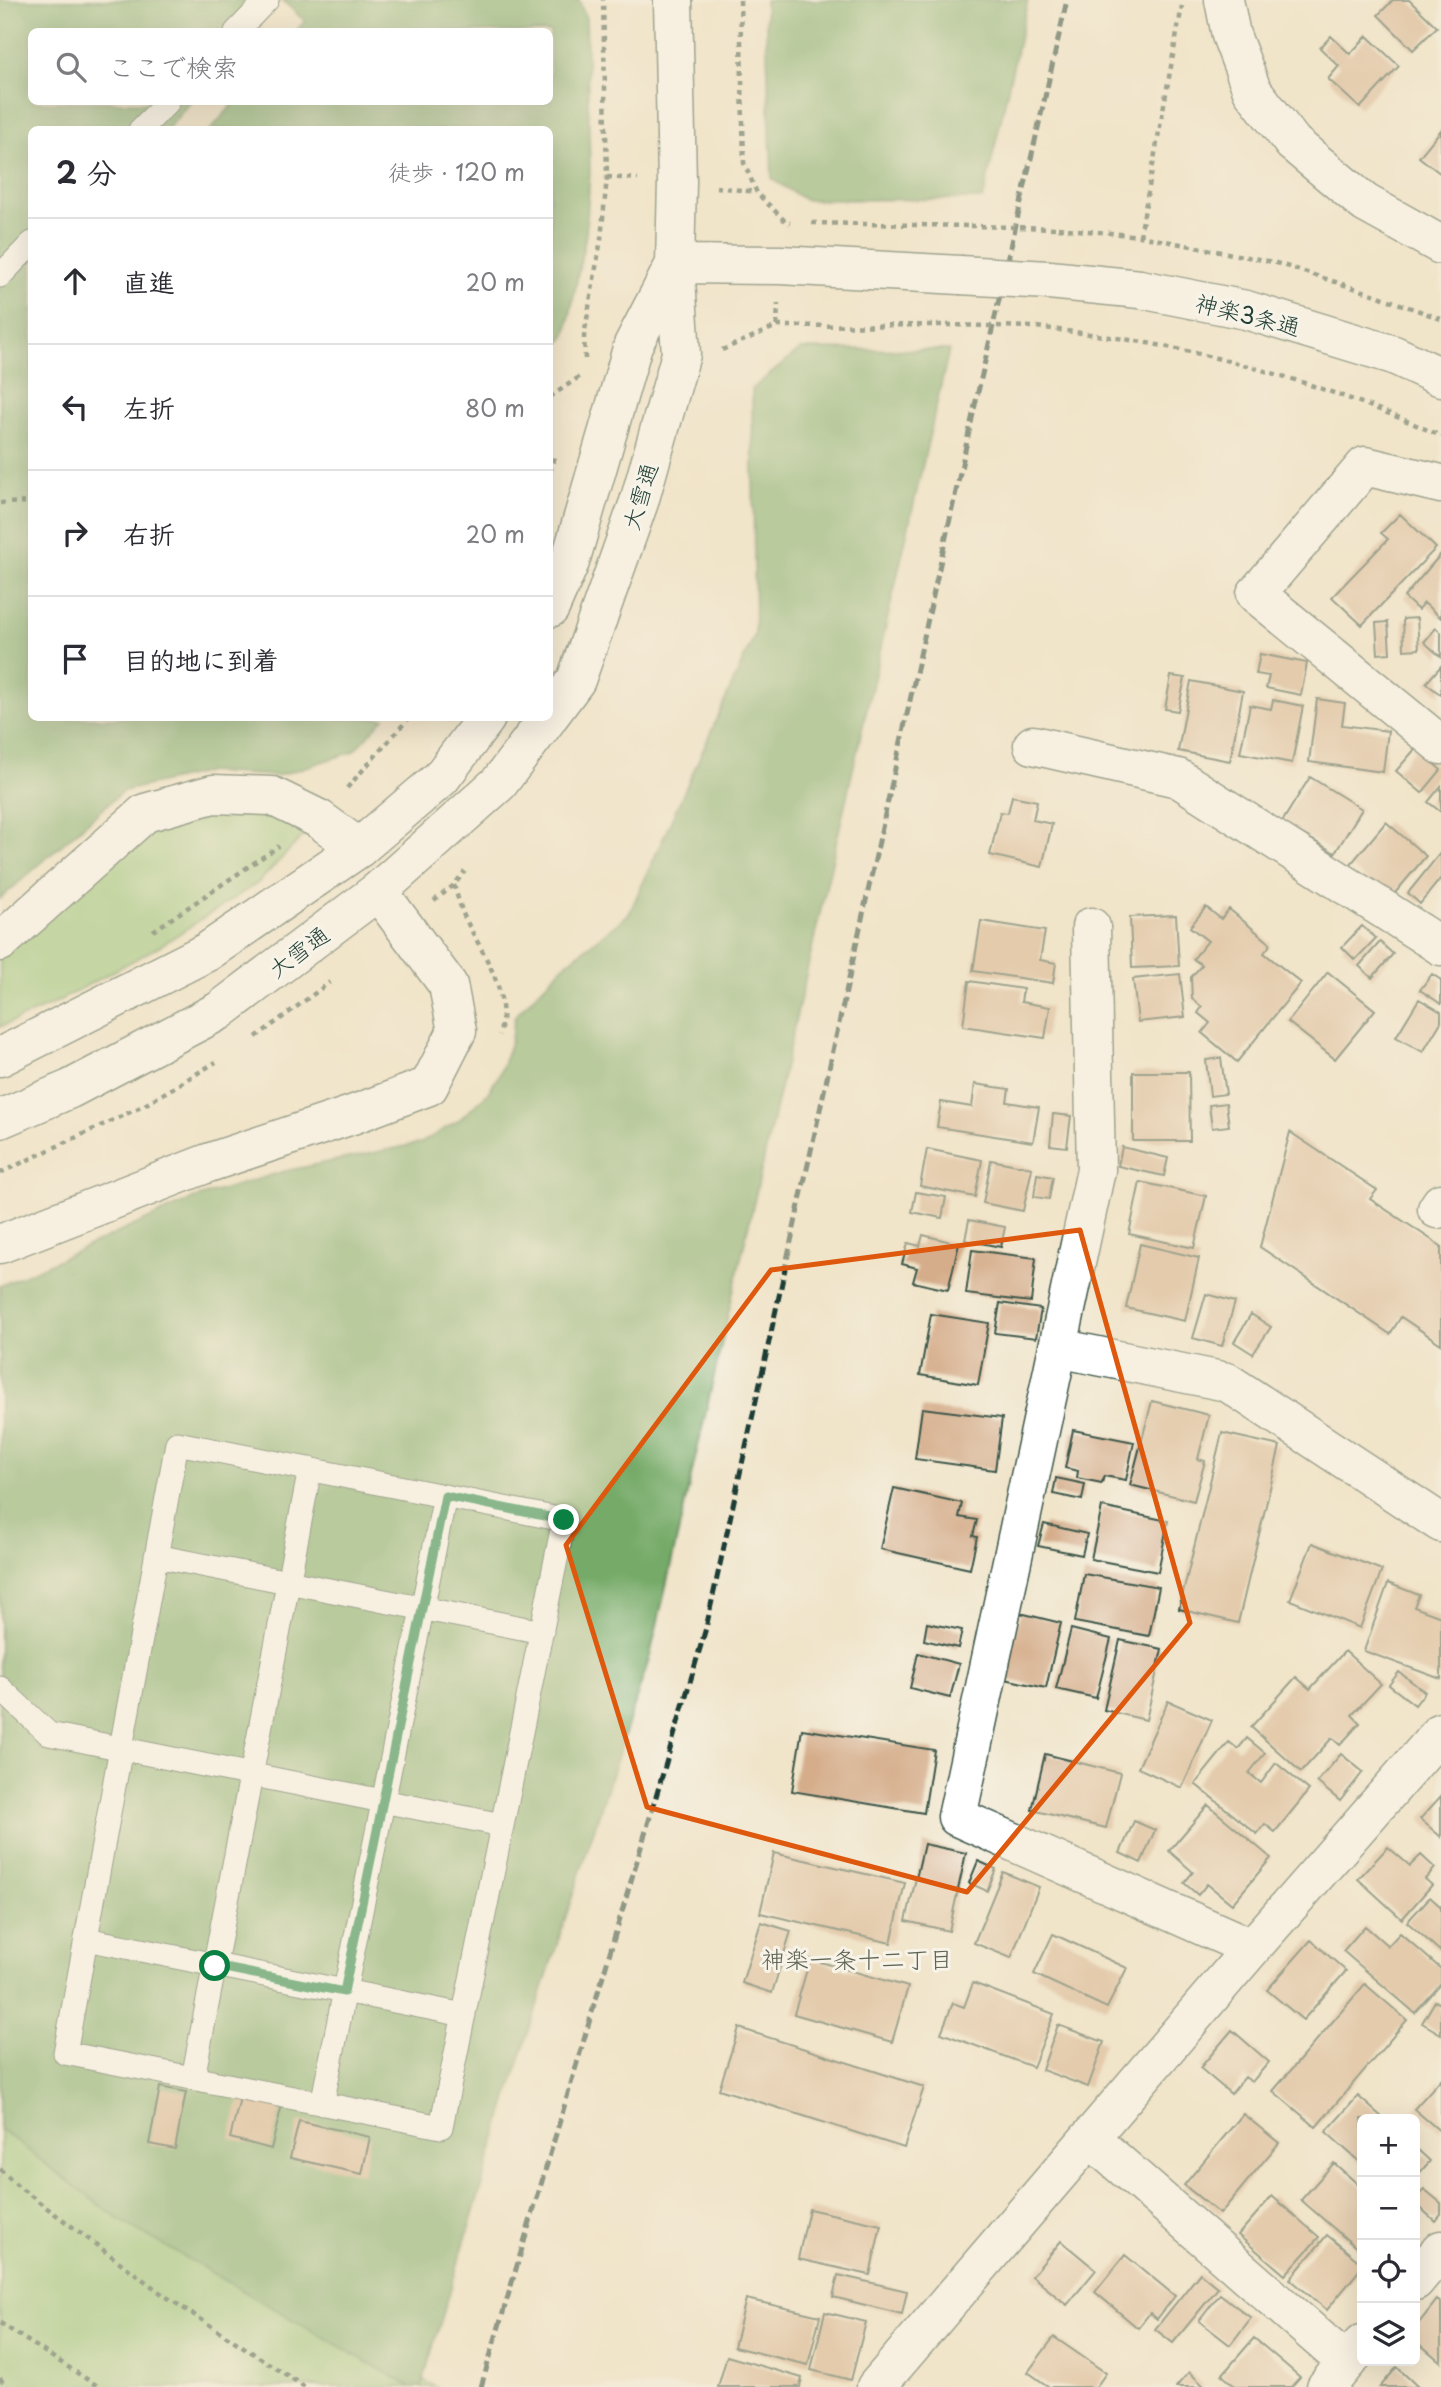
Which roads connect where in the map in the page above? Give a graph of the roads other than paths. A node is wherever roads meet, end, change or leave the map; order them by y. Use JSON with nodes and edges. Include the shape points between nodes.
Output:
{"nodes":[{"id":1,"x":267,"y":0,"type":"edge"},
{"id":2,"x":673,"y":0,"type":"edge"},
{"id":3,"x":1224,"y":0,"type":"edge"},
{"id":4,"x":240,"y":28,"type":"edge"},
{"id":5,"x":165,"y":105,"type":"edge"},
{"id":6,"x":144,"y":126,"type":"edge"},
{"id":7,"x":1441,"y":245,"type":"edge"},
{"id":8,"x":28,"y":247,"type":"edge"},
{"id":9,"x":675,"y":264,"type":"junction"},
{"id":10,"x":0,"y":276,"type":"edge"},
{"id":11,"x":1441,"y":377,"type":"edge"},
{"id":12,"x":1441,"y":484,"type":"edge"},
{"id":13,"x":553,"y":601,"type":"edge"},
{"id":14,"x":553,"y":711,"type":"edge"},
{"id":15,"x":484,"y":721,"type":"edge"},
{"id":16,"x":545,"y":721,"type":"edge"},
{"id":17,"x":1033,"y":745,"type":"dead end"},
{"id":18,"x":1441,"y":745,"type":"edge"},
{"id":19,"x":359,"y":848,"type":"junction"},
{"id":20,"x":379,"y":891,"type":"junction"},
{"id":21,"x":1091,"y":927,"type":"dead end"},
{"id":22,"x":0,"y":942,"type":"edge"},
{"id":23,"x":1441,"y":946,"type":"edge"},
{"id":24,"x":0,"y":1057,"type":"edge"},
{"id":25,"x":0,"y":1119,"type":"edge"},
{"id":26,"x":0,"y":1244,"type":"edge"},
{"id":27,"x":1058,"y":1349,"type":"junction"},
{"id":28,"x":310,"y":1469,"type":"junction"},
{"id":29,"x":445,"y":1496,"type":"junction"},
{"id":30,"x":1441,"y":1523,"type":"edge"},
{"id":31,"x":156,"y":1556,"type":"junction"},
{"id":32,"x":288,"y":1582,"type":"junction"},
{"id":33,"x":422,"y":1609,"type":"junction"},
{"id":34,"x":542,"y":1632,"type":"junction"},
{"id":35,"x":0,"y":1688,"type":"edge"},
{"id":36,"x":1441,"y":1732,"type":"edge"},
{"id":37,"x":121,"y":1749,"type":"junction"},
{"id":38,"x":251,"y":1775,"type":"junction"},
{"id":39,"x":383,"y":1801,"type":"junction"},
{"id":40,"x":502,"y":1825,"type":"junction"},
{"id":41,"x":86,"y":1939,"type":"junction"},
{"id":42,"x":1252,"y":1948,"type":"junction"},
{"id":43,"x":215,"y":1966,"type":"junction"},
{"id":44,"x":344,"y":1992,"type":"junction"},
{"id":45,"x":464,"y":2015,"type":"junction"},
{"id":46,"x":193,"y":2078,"type":"junction"},
{"id":47,"x":322,"y":2104,"type":"junction"},
{"id":48,"x":1090,"y":2138,"type":"junction"},
{"id":49,"x":1441,"y":2250,"type":"edge"},
{"id":50,"x":1420,"y":2275,"type":"edge"},
{"id":51,"x":1345,"y":2364,"type":"edge"},
{"id":52,"x":876,"y":2387,"type":"edge"}],
"edges":[{"from":1,"to":4,"type":"lane"},
{"from":2,"to":9,"type":"street","name":"大雪通"},
{"from":3,"to":7,"type":"street","via":[[1231,35],[1252,90],[1293,143],[1365,203]]},
{"from":5,"to":6,"type":"lane"},
{"from":8,"to":10,"type":"lane"},
{"from":9,"to":11,"type":"street","name":"神楽3条通","bridge":true,"via":[[780,265],[1140,289],[1246,310],[1394,355]]},
{"from":9,"to":13,"type":"street","name":"大雪通","via":[[633,345],[570,562]]},
{"from":9,"to":14,"type":"street","name":"大雪通","via":[[681,354],[639,502],[576,680]]},
{"from":12,"to":18,"type":"street","via":[[1365,466],[1256,594]]},
{"from":15,"to":19,"type":"street","via":[[441,779]]},
{"from":16,"to":20,"type":"street","name":"大雪通","via":[[499,783]]},
{"from":17,"to":23,"type":"street","via":[[1178,778]]},
{"from":19,"to":22,"type":"street","via":[[319,819],[272,796],[213,794],[145,813]]},
{"from":19,"to":24,"type":"street","via":[[207,952]]},
{"from":20,"to":25,"type":"street","name":"大雪通","via":[[219,1011],[71,1089]]},
{"from":20,"to":26,"type":"street","via":[[448,985],[457,1031],[429,1086],[208,1163]]},
{"from":21,"to":27,"type":"street","via":[[1096,1170]]},
{"from":27,"to":30,"type":"street","via":[[1227,1382]]},
{"from":27,"to":42,"type":"street","via":[[957,1817]]},
{"from":28,"to":29,"type":"lane"},
{"from":28,"to":31,"type":"lane","via":[[177,1443]]},
{"from":28,"to":32,"type":"lane"},
{"from":29,"to":33,"type":"lane"},
{"from":29,"to":34,"type":"lane","via":[[564,1520]]},
{"from":31,"to":32,"type":"lane"},
{"from":31,"to":37,"type":"lane"},
{"from":32,"to":33,"type":"lane"},
{"from":32,"to":38,"type":"lane"},
{"from":33,"to":34,"type":"lane"},
{"from":33,"to":39,"type":"lane"},
{"from":34,"to":40,"type":"lane"},
{"from":35,"to":37,"type":"lane","via":[[49,1734]]},
{"from":36,"to":42,"type":"street"},
{"from":37,"to":38,"type":"lane"},
{"from":37,"to":41,"type":"lane"},
{"from":38,"to":39,"type":"lane"},
{"from":38,"to":43,"type":"lane"},
{"from":39,"to":40,"type":"lane"},
{"from":39,"to":44,"type":"lane"},
{"from":40,"to":45,"type":"lane"},
{"from":41,"to":43,"type":"lane"},
{"from":41,"to":46,"type":"lane","via":[[65,2053]]},
{"from":42,"to":48,"type":"street"},
{"from":43,"to":44,"type":"lane"},
{"from":43,"to":46,"type":"lane"},
{"from":44,"to":45,"type":"lane"},
{"from":44,"to":47,"type":"lane"},
{"from":45,"to":47,"type":"lane","via":[[441,2127]]},
{"from":46,"to":47,"type":"lane"},
{"from":48,"to":51,"type":"street"},
{"from":48,"to":52,"type":"street"},
{"from":49,"to":50,"type":"street"}]}
